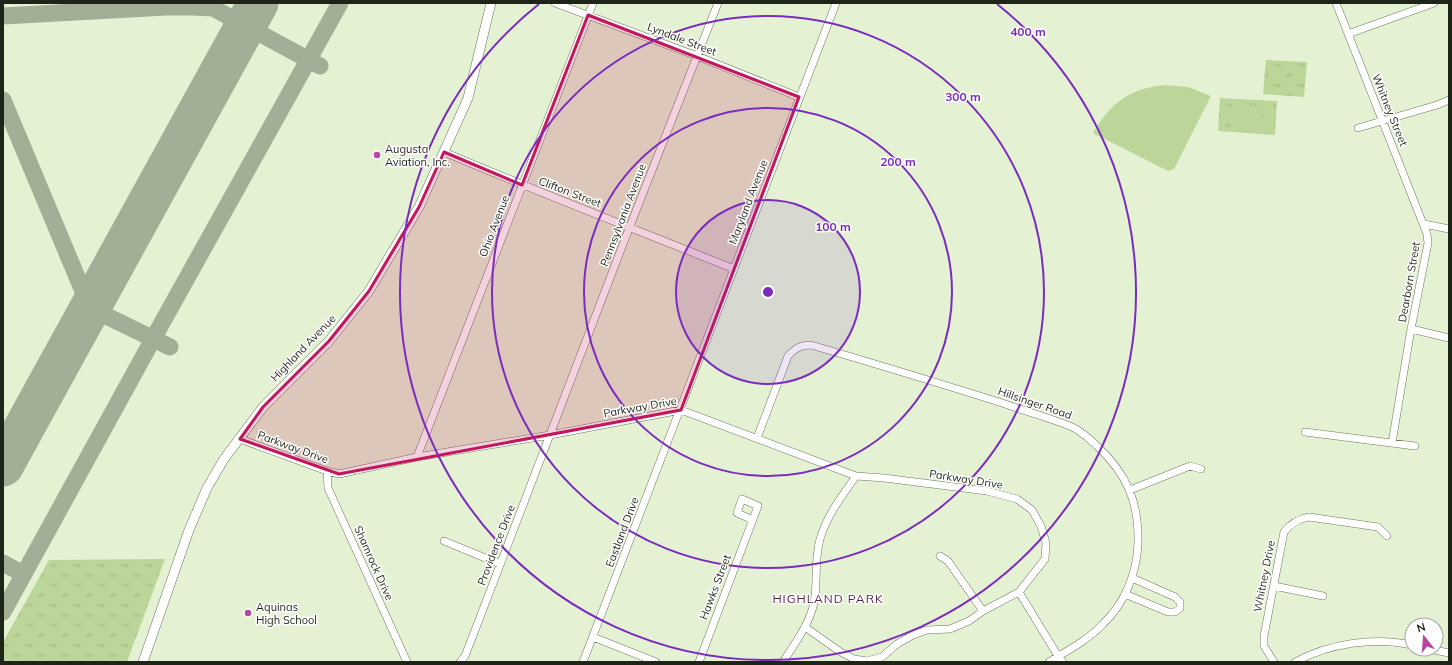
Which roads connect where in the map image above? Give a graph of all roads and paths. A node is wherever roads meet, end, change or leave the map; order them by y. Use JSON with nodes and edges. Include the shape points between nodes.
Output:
{"nodes":[{"id":1,"x":491,"y":3,"type":"edge"},
{"id":2,"x":555,"y":3,"type":"edge"},
{"id":3,"x":593,"y":3,"type":"edge"},
{"id":4,"x":718,"y":3,"type":"edge"},
{"id":5,"x":836,"y":3,"type":"edge"},
{"id":6,"x":1336,"y":3,"type":"edge"},
{"id":7,"x":1434,"y":3,"type":"edge"},
{"id":8,"x":588,"y":14,"type":"junction"},
{"id":9,"x":1348,"y":34,"type":"junction"},
{"id":10,"x":697,"y":56,"type":"junction"},
{"id":11,"x":799,"y":98,"type":"junction"},
{"id":12,"x":1449,"y":100,"type":"edge"},
{"id":13,"x":1382,"y":122,"type":"junction"},
{"id":14,"x":1358,"y":128,"type":"dead end"},
{"id":15,"x":444,"y":152,"type":"junction"},
{"id":16,"x":522,"y":185,"type":"junction"},
{"id":17,"x":1424,"y":224,"type":"junction"},
{"id":18,"x":630,"y":226,"type":"junction"},
{"id":19,"x":1449,"y":229,"type":"edge"},
{"id":20,"x":734,"y":269,"type":"junction"},
{"id":21,"x":1411,"y":329,"type":"junction"},
{"id":22,"x":1449,"y":338,"type":"edge"},
{"id":23,"x":681,"y":410,"type":"junction"},
{"id":24,"x":1305,"y":432,"type":"dead end"},
{"id":25,"x":550,"y":435,"type":"junction"},
{"id":26,"x":757,"y":438,"type":"junction"},
{"id":27,"x":240,"y":439,"type":"junction"},
{"id":28,"x":1392,"y":443,"type":"junction"},
{"id":29,"x":1415,"y":446,"type":"dead end"},
{"id":30,"x":417,"y":457,"type":"junction"},
{"id":31,"x":1202,"y":469,"type":"dead end"},
{"id":32,"x":327,"y":471,"type":"junction"},
{"id":33,"x":856,"y":476,"type":"junction"},
{"id":34,"x":1130,"y":490,"type":"junction"},
{"id":35,"x":753,"y":520,"type":"dead end"},
{"id":36,"x":1387,"y":536,"type":"dead end"},
{"id":37,"x":444,"y":542,"type":"dead end"},
{"id":38,"x":940,"y":556,"type":"dead end"},
{"id":39,"x":500,"y":564,"type":"junction"},
{"id":40,"x":1132,"y":578,"type":"junction"},
{"id":41,"x":1274,"y":586,"type":"junction"},
{"id":42,"x":1019,"y":592,"type":"junction"},
{"id":43,"x":1125,"y":594,"type":"junction"},
{"id":44,"x":1323,"y":596,"type":"dead end"},
{"id":45,"x":983,"y":611,"type":"junction"},
{"id":46,"x":806,"y":627,"type":"junction"},
{"id":47,"x":593,"y":637,"type":"junction"},
{"id":48,"x":1404,"y":643,"type":"edge"},
{"id":49,"x":1061,"y":659,"type":"edge"},
{"id":50,"x":143,"y":662,"type":"edge"},
{"id":51,"x":407,"y":662,"type":"edge"},
{"id":52,"x":460,"y":662,"type":"edge"},
{"id":53,"x":583,"y":662,"type":"edge"},
{"id":54,"x":656,"y":662,"type":"edge"},
{"id":55,"x":699,"y":662,"type":"edge"},
{"id":56,"x":783,"y":662,"type":"edge"},
{"id":57,"x":1049,"y":662,"type":"edge"},
{"id":58,"x":1274,"y":662,"type":"edge"},
{"id":59,"x":1295,"y":662,"type":"edge"}],
"edges":[{"from":1,"to":15,"type":"main road","name":"Highland Avenue","via":[[468,98]]},
{"from":2,"to":8,"type":"street","name":"Lyndale Street"},
{"from":3,"to":8,"type":"street","name":"Ohio Avenue"},
{"from":4,"to":10,"type":"street","name":"Pennsylvania Avenue"},
{"from":5,"to":11,"type":"street","name":"Maryland Avenue"},
{"from":6,"to":9,"type":"street","name":"Whitney Street"},
{"from":7,"to":9,"type":"street"},
{"from":8,"to":10,"type":"street","name":"Lyndale Street"},
{"from":8,"to":16,"type":"street","name":"Ohio Avenue"},
{"from":9,"to":13,"type":"street","name":"Whitney Street"},
{"from":10,"to":11,"type":"street","name":"Lyndale Street"},
{"from":10,"to":18,"type":"street","name":"Pennsylvania Avenue"},
{"from":11,"to":20,"type":"street","name":"Maryland Avenue"},
{"from":12,"to":13,"type":"street"},
{"from":13,"to":14,"type":"street"},
{"from":13,"to":17,"type":"street","name":"Whitney Street"},
{"from":15,"to":16,"type":"street","name":"Clifton Street"},
{"from":15,"to":27,"type":"main road","name":"Highland Avenue","via":[[419,207],[369,291],[329,341],[263,407]]},
{"from":16,"to":18,"type":"street","name":"Clifton Street"},
{"from":16,"to":30,"type":"street","name":"Ohio Avenue"},
{"from":17,"to":19,"type":"street"},
{"from":17,"to":21,"type":"street","name":"Dearborn Street","via":[[1428,243]]},
{"from":18,"to":20,"type":"street","name":"Clifton Street"},
{"from":18,"to":25,"type":"street","name":"Pennsylvania Avenue"},
{"from":20,"to":23,"type":"street","name":"Maryland Avenue"},
{"from":21,"to":22,"type":"street","name":"Dearborn Street"},
{"from":21,"to":28,"type":"street"},
{"from":23,"to":25,"type":"street","name":"Parkway Drive"},
{"from":23,"to":26,"type":"street","name":"Parkway Drive"},
{"from":23,"to":47,"type":"street","name":"Eastland Drive"},
{"from":24,"to":28,"type":"street"},
{"from":25,"to":30,"type":"street","name":"Parkway Drive"},
{"from":25,"to":39,"type":"street","name":"Providence Drive"},
{"from":26,"to":33,"type":"street","name":"Parkway Drive"},
{"from":26,"to":34,"type":"street","name":"Hillsinger Road","via":[[788,356],[797,347],[811,345],[922,378],[1076,429],[1117,467]]},
{"from":27,"to":32,"type":"street","name":"Parkway Drive"},
{"from":27,"to":50,"type":"main road","name":"Highland Avenue","via":[[224,459],[207,488],[189,530]]},
{"from":28,"to":29,"type":"street"},
{"from":30,"to":32,"type":"street","name":"Parkway Drive","via":[[339,474]]},
{"from":31,"to":34,"type":"street","via":[[1190,466]]},
{"from":32,"to":51,"type":"street","name":"Shamrock Drive","via":[[328,488]]},
{"from":33,"to":42,"type":"street","name":"Parkway Drive","via":[[987,491],[1017,499],[1032,510],[1041,526],[1046,543],[1045,559]]},
{"from":33,"to":46,"type":"street","via":[[828,518],[820,539],[816,560],[814,604]]},
{"from":34,"to":40,"type":"street","name":"Hillsinger Road","via":[[1138,522],[1137,560]]},
{"from":35,"to":55,"type":"street","name":"Hawks Street"},
{"from":36,"to":41,"type":"street","name":"Whitney Drive","via":[[1378,527],[1310,517],[1301,518],[1284,532]]},
{"from":37,"to":39,"type":"street"},
{"from":38,"to":45,"type":"street","via":[[948,560]]},
{"from":39,"to":52,"type":"street","name":"Providence Drive","via":[[465,656]]},
{"from":40,"to":43,"type":"street","name":"Hillsinger Road"},
{"from":40,"to":43,"type":"street","via":[[1175,597],[1180,602],[1180,608],[1175,612],[1168,612]]},
{"from":41,"to":44,"type":"street"},
{"from":41,"to":58,"type":"street","name":"Whitney Drive","via":[[1264,646]]},
{"from":42,"to":45,"type":"street"},
{"from":42,"to":49,"type":"street"},
{"from":43,"to":49,"type":"street","name":"Hillsinger Road","via":[[1103,625]]},
{"from":45,"to":46,"type":"street","via":[[969,622],[950,629],[927,630],[913,635],[882,657],[867,661],[854,659],[839,651]]},
{"from":46,"to":56,"type":"street"},
{"from":47,"to":53,"type":"street","name":"Eastland Drive"},
{"from":47,"to":54,"type":"street"},
{"from":48,"to":59,"type":"street","via":[[1368,642],[1341,645],[1308,655]]},
{"from":49,"to":57,"type":"street","name":"Hillsinger Road"}]}
